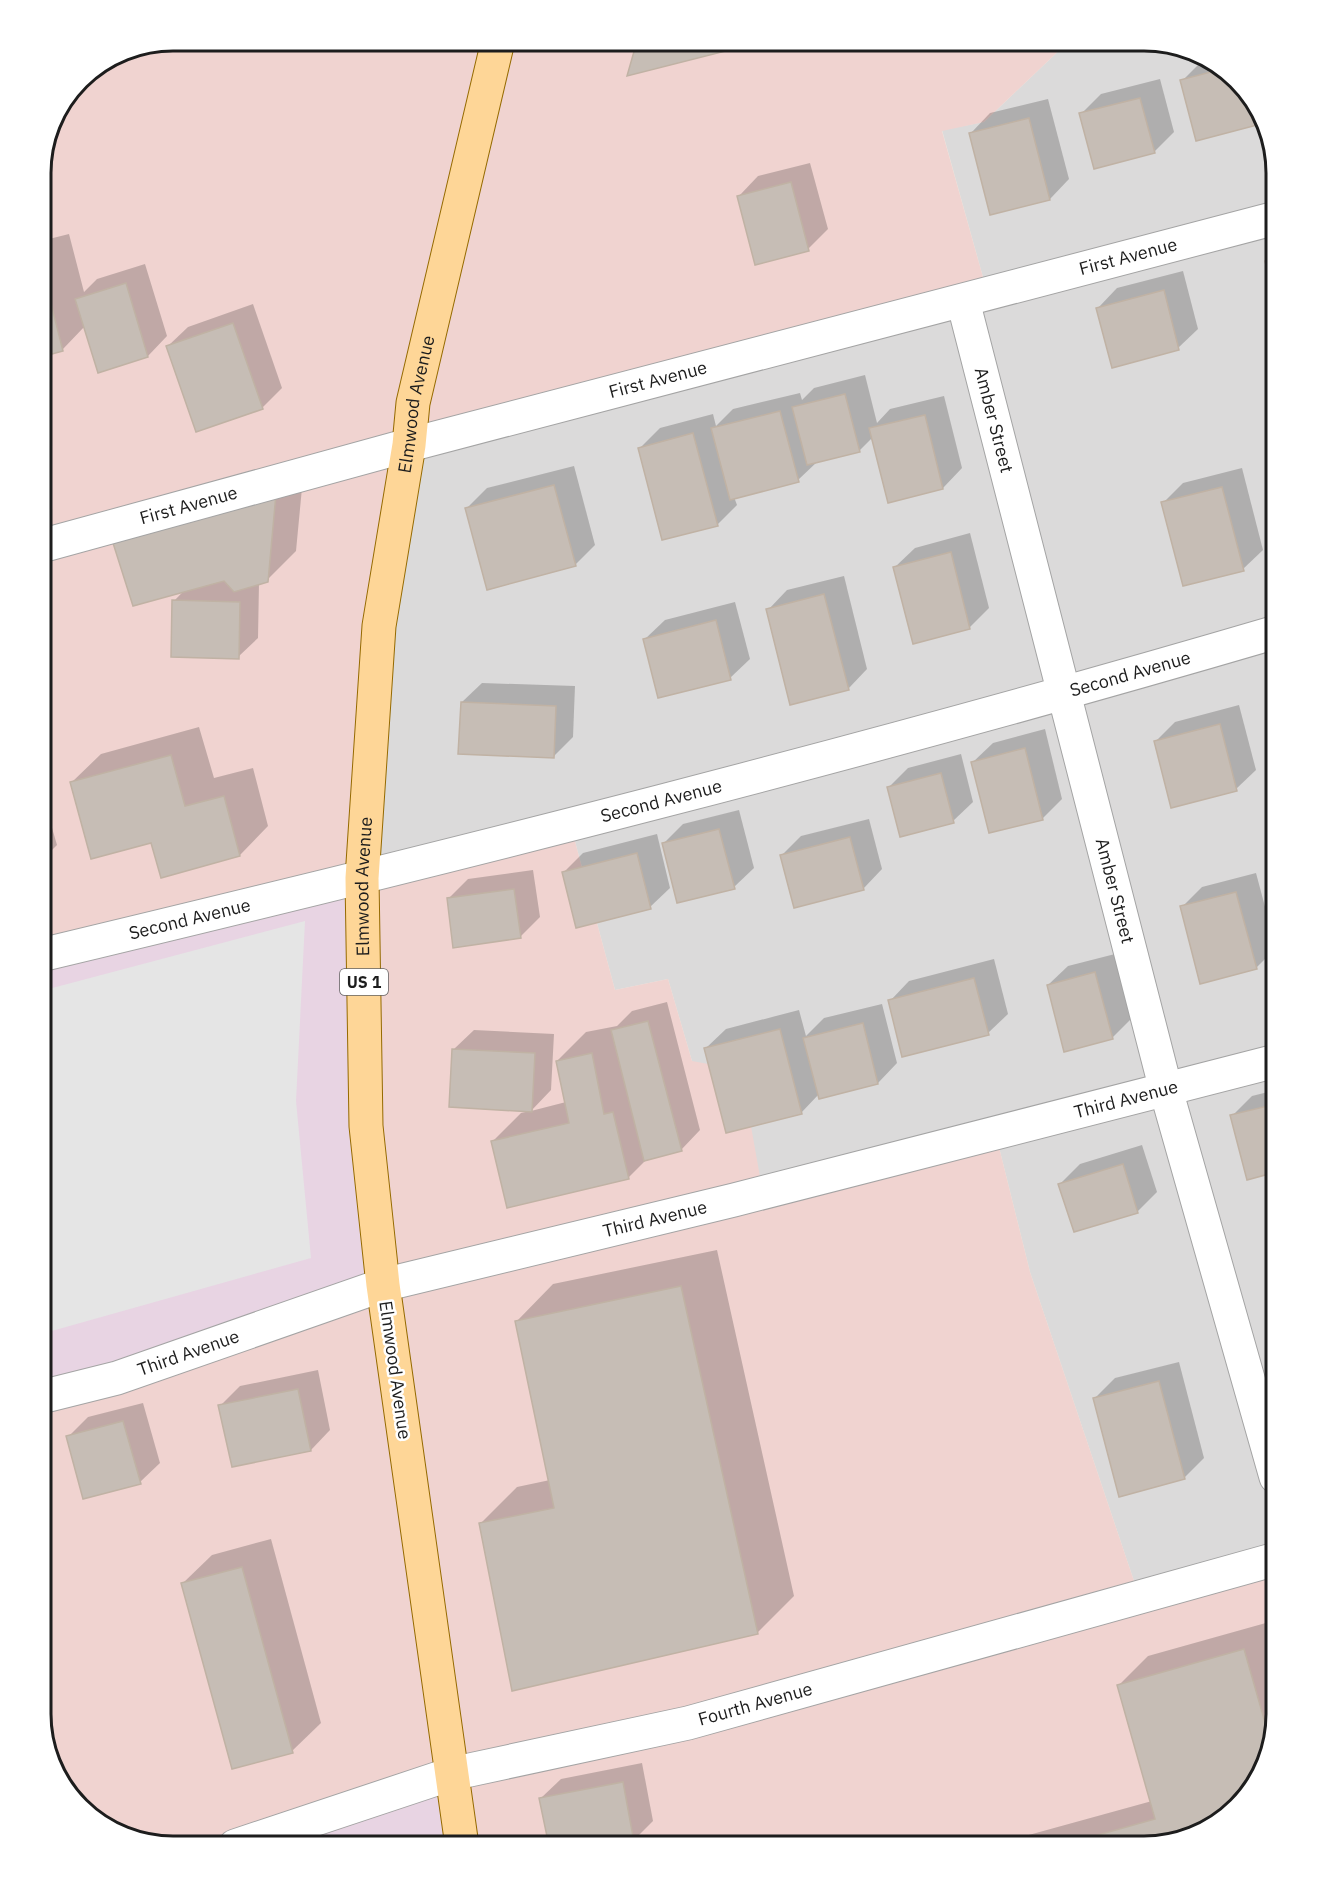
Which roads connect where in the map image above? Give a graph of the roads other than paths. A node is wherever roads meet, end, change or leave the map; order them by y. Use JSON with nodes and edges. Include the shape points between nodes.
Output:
{"nodes":[{"id":1,"x":496,"y":51,"type":"edge"},
{"id":2,"x":1266,"y":221,"type":"edge"},
{"id":3,"x":963,"y":301,"type":"junction"},
{"id":4,"x":409,"y":445,"type":"junction"},
{"id":5,"x":51,"y":543,"type":"edge"},
{"id":6,"x":1266,"y":635,"type":"edge"},
{"id":7,"x":1065,"y":694,"type":"junction"},
{"id":8,"x":362,"y":878,"type":"junction"},
{"id":9,"x":51,"y":954,"type":"edge"},
{"id":10,"x":1266,"y":1064,"type":"edge"},
{"id":11,"x":1166,"y":1090,"type":"junction"},
{"id":12,"x":383,"y":1285,"type":"junction"},
{"id":13,"x":51,"y":1394,"type":"edge"},
{"id":14,"x":1266,"y":1442,"type":"edge"},
{"id":15,"x":1266,"y":1562,"type":"edge"},
{"id":16,"x":451,"y":1774,"type":"junction"},
{"id":17,"x":265,"y":1836,"type":"edge"},
{"id":18,"x":460,"y":1836,"type":"edge"}],
"edges":[{"from":1,"to":4,"type":"main road","name":"Elmwood Avenue","number":"US 1","via":[[413,403]]},
{"from":2,"to":3,"type":"street","name":"First Avenue"},
{"from":3,"to":4,"type":"street","name":"First Avenue"},
{"from":3,"to":7,"type":"street","name":"Amber Street"},
{"from":4,"to":5,"type":"street","name":"First Avenue"},
{"from":4,"to":8,"type":"main road","name":"Elmwood Avenue","number":"US 1","via":[[379,626]]},
{"from":6,"to":7,"type":"street","name":"Second Avenue"},
{"from":7,"to":8,"type":"street","name":"Second Avenue"},
{"from":7,"to":11,"type":"street","name":"Amber Street"},
{"from":8,"to":9,"type":"street","name":"Second Avenue"},
{"from":8,"to":12,"type":"main road","name":"Elmwood Avenue","number":"US 1","via":[[366,1126]]},
{"from":10,"to":11,"type":"street","name":"Third Avenue"},
{"from":11,"to":12,"type":"street","name":"Third Avenue"},
{"from":11,"to":14,"type":"street","name":"Amber Street"},
{"from":12,"to":13,"type":"street","name":"Third Avenue","via":[[117,1378]]},
{"from":12,"to":16,"type":"main road","name":"Elmwood Avenue","number":"US 1"},
{"from":15,"to":16,"type":"street","name":"Fourth Avenue","via":[[688,1723]]},
{"from":16,"to":17,"type":"street","name":"Fourth Avenue"},
{"from":16,"to":18,"type":"main road","name":"Elmwood Avenue","number":"US 1"}]}
